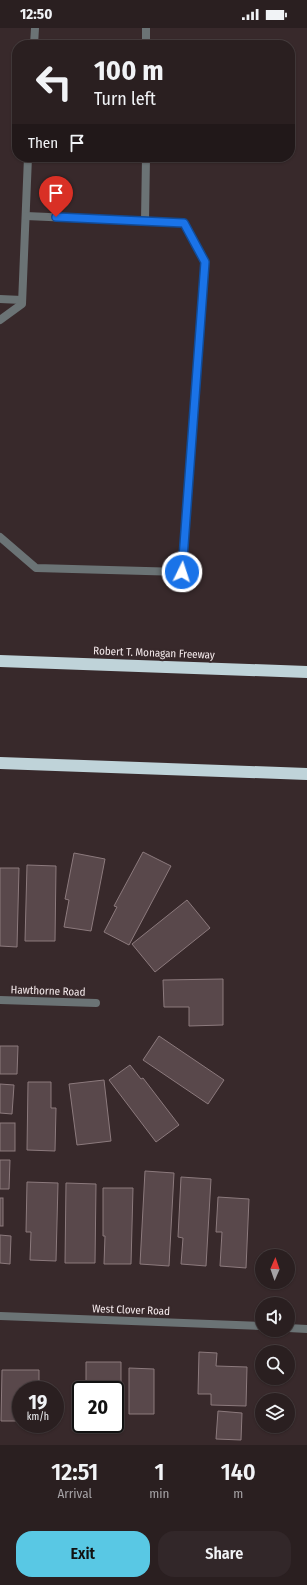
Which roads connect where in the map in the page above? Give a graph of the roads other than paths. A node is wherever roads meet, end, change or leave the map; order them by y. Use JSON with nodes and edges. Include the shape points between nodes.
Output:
{"nodes":[{"id":1,"x":34,"y":28,"type":"edge"},
{"id":2,"x":146,"y":28,"type":"edge"},
{"id":3,"x":34,"y":40,"type":"edge"},
{"id":4,"x":146,"y":40,"type":"edge"},
{"id":5,"x":28,"y":162,"type":"edge"},
{"id":6,"x":146,"y":162,"type":"edge"},
{"id":7,"x":26,"y":216,"type":"junction"},
{"id":8,"x":145,"y":221,"type":"junction"},
{"id":9,"x":0,"y":299,"type":"edge"},
{"id":10,"x":22,"y":300,"type":"junction"},
{"id":11,"x":0,"y":320,"type":"edge"},
{"id":12,"x":0,"y":537,"type":"edge"},
{"id":13,"x":0,"y":661,"type":"edge"},
{"id":14,"x":307,"y":672,"type":"edge"},
{"id":15,"x":0,"y":763,"type":"edge"},
{"id":16,"x":307,"y":774,"type":"edge"},
{"id":17,"x":0,"y":1000,"type":"edge"},
{"id":18,"x":96,"y":1003,"type":"dead end"},
{"id":19,"x":0,"y":1316,"type":"edge"},
{"id":20,"x":255,"y":1326,"type":"edge"},
{"id":21,"x":295,"y":1328,"type":"edge"},
{"id":22,"x":307,"y":1329,"type":"edge"}],
"edges":[{"from":1,"to":3,"type":"street"},
{"from":2,"to":4,"type":"street"},
{"from":5,"to":7,"type":"street"},
{"from":6,"to":8,"type":"street"},
{"from":7,"to":8,"type":"street"},
{"from":7,"to":10,"type":"street"},
{"from":8,"to":12,"type":"street","via":[[184,223],[205,262],[182,572],[36,568]]},
{"from":9,"to":10,"type":"street"},
{"from":10,"to":11,"type":"street","via":[[22,304]]},
{"from":13,"to":14,"type":"highway","name":"Robert T. Monagan Freeway"},
{"from":15,"to":16,"type":"highway"},
{"from":17,"to":18,"type":"street","name":"Hawthorne Road"},
{"from":19,"to":20,"type":"street","name":"West Clover Road"},
{"from":21,"to":22,"type":"street"}]}
